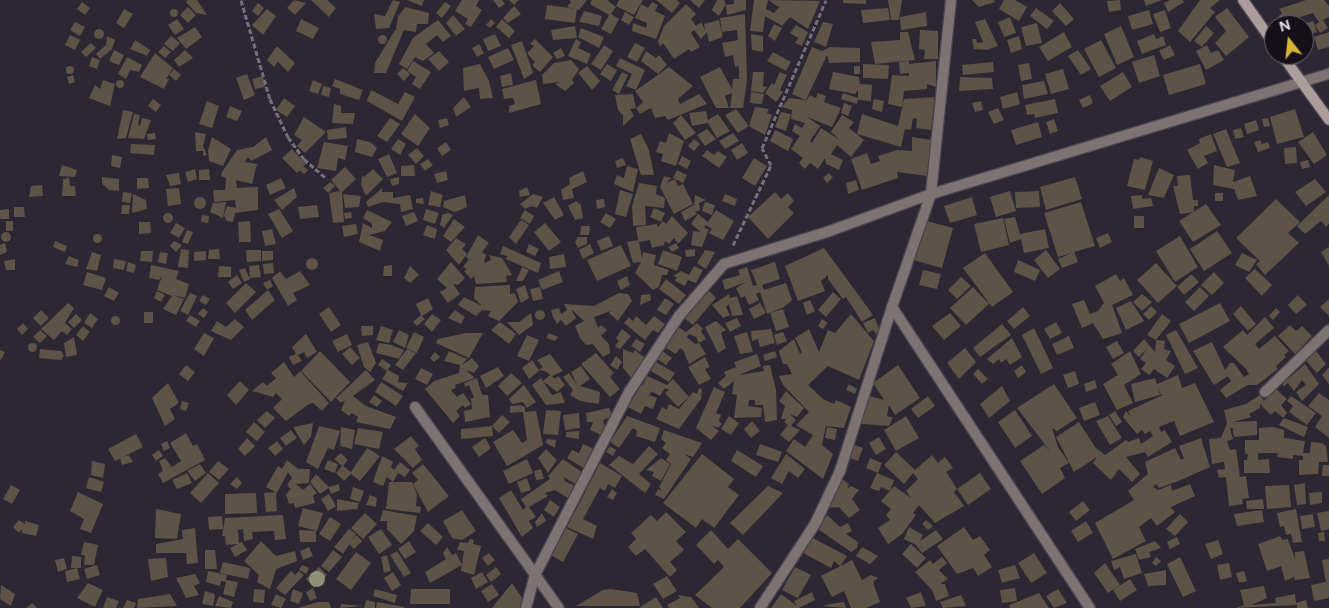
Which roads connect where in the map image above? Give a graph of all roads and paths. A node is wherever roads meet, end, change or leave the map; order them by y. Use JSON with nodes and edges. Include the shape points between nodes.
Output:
{"nodes":[{"id":1,"x":241,"y":0,"type":"edge"},
{"id":2,"x":826,"y":0,"type":"edge"},
{"id":3,"x":951,"y":0,"type":"edge"},
{"id":4,"x":1243,"y":0,"type":"edge"},
{"id":5,"x":1264,"y":30,"type":"edge"},
{"id":6,"x":1289,"y":65,"type":"edge"},
{"id":7,"x":1329,"y":74,"type":"edge"},
{"id":8,"x":1302,"y":83,"type":"junction"},
{"id":9,"x":1329,"y":120,"type":"edge"},
{"id":10,"x":327,"y":179,"type":"dead end"},
{"id":11,"x":931,"y":194,"type":"junction"},
{"id":12,"x":724,"y":264,"type":"junction"},
{"id":13,"x":892,"y":307,"type":"junction"},
{"id":14,"x":1329,"y":330,"type":"edge"},
{"id":15,"x":1265,"y":392,"type":"dead end"},
{"id":16,"x":415,"y":407,"type":"dead end"},
{"id":17,"x":535,"y":575,"type":"junction"},
{"id":18,"x":526,"y":608,"type":"edge"},
{"id":19,"x":559,"y":608,"type":"edge"},
{"id":20,"x":760,"y":608,"type":"edge"},
{"id":21,"x":1090,"y":608,"type":"edge"}],
"edges":[{"from":1,"to":10,"type":"path","via":[[270,99],[288,136],[304,159]]},
{"from":2,"to":12,"type":"path","via":[[762,148],[771,165]]},
{"from":3,"to":11,"type":"street"},
{"from":4,"to":5,"type":"street"},
{"from":6,"to":8,"type":"street"},
{"from":7,"to":8,"type":"street"},
{"from":8,"to":9,"type":"street"},
{"from":8,"to":11,"type":"street"},
{"from":11,"to":12,"type":"street","via":[[827,232]]},
{"from":11,"to":13,"type":"street"},
{"from":12,"to":17,"type":"street","via":[[679,316],[629,392]]},
{"from":13,"to":20,"type":"street","via":[[840,472],[815,524]]},
{"from":13,"to":21,"type":"street"},
{"from":14,"to":15,"type":"street"},
{"from":16,"to":17,"type":"street"},
{"from":17,"to":18,"type":"street"},
{"from":17,"to":19,"type":"street"}]}
